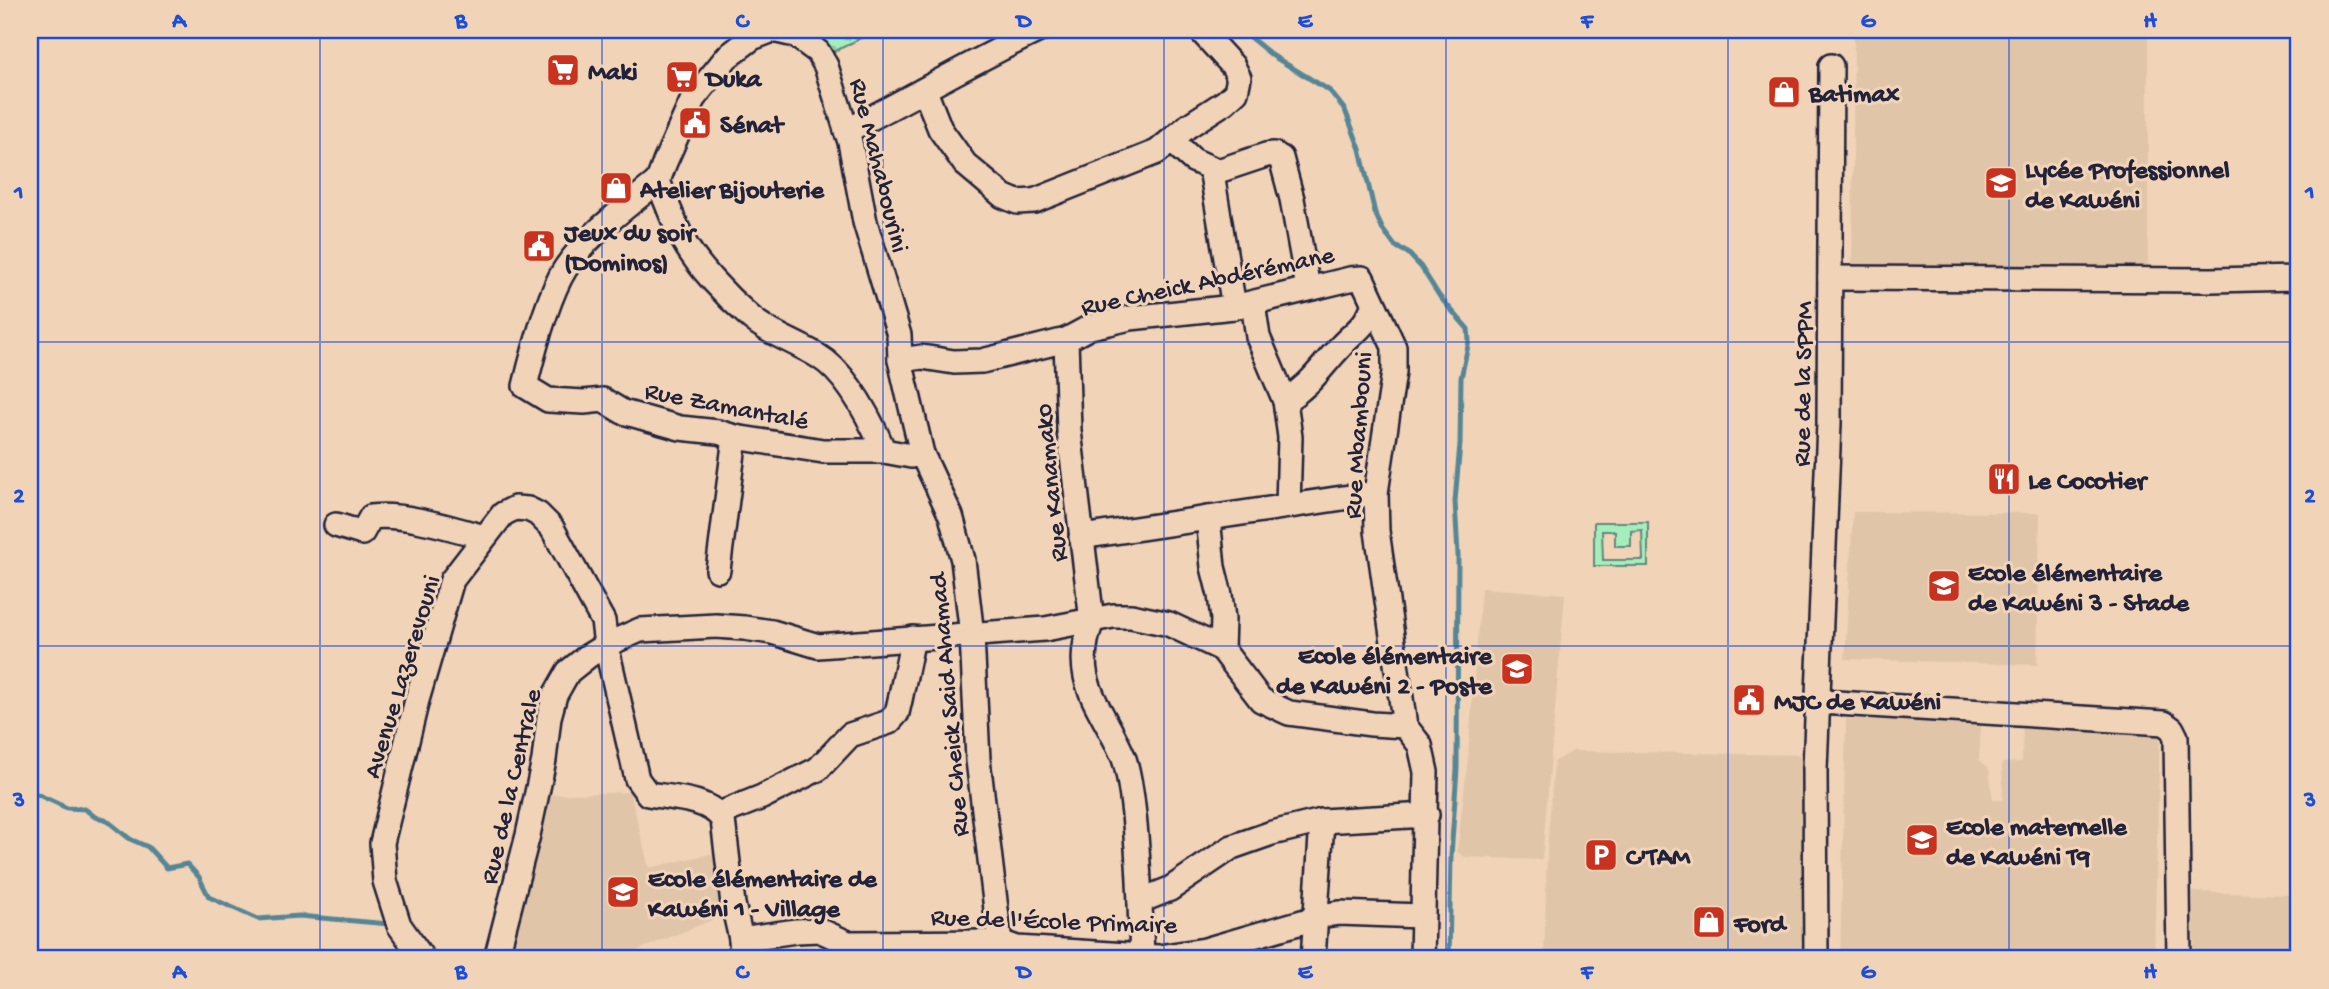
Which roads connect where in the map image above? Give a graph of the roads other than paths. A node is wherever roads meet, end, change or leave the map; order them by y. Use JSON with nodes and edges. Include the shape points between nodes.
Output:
{"nodes":[{"id":1,"x":1039,"y":30,"type":"edge"},
{"id":2,"x":1200,"y":30,"type":"edge"},
{"id":3,"x":1831,"y":66,"type":"dead end"},
{"id":4,"x":925,"y":91,"type":"junction"},
{"id":5,"x":846,"y":131,"type":"junction"},
{"id":6,"x":1172,"y":141,"type":"junction"},
{"id":7,"x":1212,"y":173,"type":"junction"},
{"id":8,"x":658,"y":181,"type":"junction"},
{"id":9,"x":1362,"y":278,"type":"joint"},
{"id":10,"x":1830,"y":278,"type":"junction"},
{"id":11,"x":2299,"y":278,"type":"edge"},
{"id":12,"x":1308,"y":288,"type":"junction"},
{"id":13,"x":1244,"y":305,"type":"junction"},
{"id":14,"x":1373,"y":307,"type":"junction"},
{"id":15,"x":1066,"y":340,"type":"junction"},
{"id":16,"x":900,"y":360,"type":"junction"},
{"id":17,"x":1285,"y":401,"type":"junction"},
{"id":18,"x":735,"y":438,"type":"junction"},
{"id":19,"x":884,"y":451,"type":"junction"},
{"id":20,"x":922,"y":454,"type":"junction"},
{"id":21,"x":1376,"y":493,"type":"junction"},
{"id":22,"x":1288,"y":506,"type":"junction"},
{"id":23,"x":1208,"y":518,"type":"junction"},
{"id":24,"x":336,"y":525,"type":"dead end"},
{"id":25,"x":484,"y":537,"type":"junction"},
{"id":26,"x":1081,"y":537,"type":"junction"},
{"id":27,"x":718,"y":570,"type":"dead end"},
{"id":28,"x":1093,"y":621,"type":"junction"},
{"id":29,"x":972,"y":635,"type":"junction"},
{"id":30,"x":913,"y":638,"type":"junction"},
{"id":31,"x":606,"y":645,"type":"junction"},
{"id":32,"x":1222,"y":649,"type":"junction"},
{"id":33,"x":1820,"y":702,"type":"junction"},
{"id":34,"x":1405,"y":726,"type":"junction"},
{"id":35,"x":719,"y":814,"type":"junction"},
{"id":36,"x":1427,"y":815,"type":"junction"},
{"id":37,"x":1322,"y":821,"type":"junction"},
{"id":38,"x":1140,"y":901,"type":"junction"},
{"id":39,"x":1421,"y":916,"type":"junction"},
{"id":40,"x":1316,"y":919,"type":"junction"},
{"id":41,"x":742,"y":949,"type":"edge"},
{"id":42,"x":1001,"y":950,"type":"edge"},
{"id":43,"x":847,"y":951,"type":"edge"},
{"id":44,"x":1142,"y":958,"type":"edge"},
{"id":45,"x":423,"y":959,"type":"edge"},
{"id":46,"x":496,"y":959,"type":"edge"},
{"id":47,"x":1313,"y":959,"type":"edge"},
{"id":48,"x":1422,"y":959,"type":"edge"},
{"id":49,"x":1816,"y":959,"type":"edge"},
{"id":50,"x":2179,"y":959,"type":"edge"}],
"edges":[{"from":1,"to":4,"type":"street"},
{"from":2,"to":6,"type":"street","via":[[1233,66],[1239,78],[1236,92]]},
{"from":3,"to":10,"type":"street"},
{"from":4,"to":5,"type":"street"},
{"from":4,"to":6,"type":"street","via":[[940,129],[965,164],[1017,202],[1034,201],[1074,186],[1157,152]]},
{"from":5,"to":8,"type":"street","name":"Rue Mahabourini","via":[[818,52],[795,35],[774,30],[752,38],[727,57],[694,99]]},
{"from":5,"to":16,"type":"street","name":"Rue Mahabourini","via":[[865,222],[899,335]]},
{"from":6,"to":7,"type":"street"},
{"from":7,"to":12,"type":"street","via":[[1266,155],[1281,158]]},
{"from":7,"to":13,"type":"street"},
{"from":8,"to":18,"type":"street","name":"Rue Zamantalé","via":[[598,229],[565,270],[525,386],[548,400],[603,400],[623,412],[657,422]]},
{"from":8,"to":19,"type":"street","via":[[690,251],[751,318],[821,357],[837,371]]},
{"from":9,"to":12,"type":"street","name":"Rue Cheick Abdérémane"},
{"from":9,"to":14,"type":"street","name":"Rue Mbambouni"},
{"from":10,"to":11,"type":"street","name":"Rue de la SPPM"},
{"from":10,"to":33,"type":"street","name":"Rue de la SPPM"},
{"from":12,"to":13,"type":"street","name":"Rue Cheick Abdérémane"},
{"from":13,"to":15,"type":"street","name":"Rue Cheick Abdérémane","via":[[1130,318],[1090,327]]},
{"from":13,"to":17,"type":"street"},
{"from":14,"to":17,"type":"street","via":[[1366,323],[1304,389]]},
{"from":14,"to":21,"type":"street","name":"Rue Mbambouni","via":[[1394,348]]},
{"from":15,"to":16,"type":"street","name":"Rue Cheick Abdérémane","via":[[982,361]]},
{"from":15,"to":26,"type":"street","name":"Rue Kanamako","via":[[1069,431]]},
{"from":16,"to":20,"type":"street","name":"Rue Mahabourini"},
{"from":17,"to":22,"type":"street","via":[[1290,437]]},
{"from":18,"to":19,"type":"street","name":"Rue Zamantalé","via":[[823,451]]},
{"from":18,"to":27,"type":"street"},
{"from":19,"to":20,"type":"street","name":"Rue Zamantalé","via":[[911,457]]},
{"from":20,"to":29,"type":"street","name":"Rue Cheick Said Ahamad","via":[[951,516],[963,560]]},
{"from":21,"to":22,"type":"street"},
{"from":21,"to":34,"type":"street","name":"Rue Mbambouni","via":[[1381,567]]},
{"from":22,"to":23,"type":"street"},
{"from":23,"to":26,"type":"street"},
{"from":23,"to":32,"type":"street","via":[[1223,619]]},
{"from":24,"to":25,"type":"street","via":[[362,533],[371,517],[383,516]]},
{"from":25,"to":31,"type":"street","name":"Avenue Lazerevouni","via":[[503,514],[515,508],[538,514],[552,528],[603,621]]},
{"from":25,"to":45,"type":"street","name":"Avenue Lazerevouni","via":[[452,580],[381,850],[399,925]]},
{"from":26,"to":28,"type":"street","name":"Rue Kanamako"},
{"from":28,"to":29,"type":"street","name":"Rue de la Centrale"},
{"from":28,"to":32,"type":"street","name":"Rue de la Centrale","via":[[1131,616],[1169,624]]},
{"from":28,"to":38,"type":"street","via":[[1084,642],[1086,682],[1124,758]]},
{"from":29,"to":30,"type":"street","name":"Rue de la Centrale"},
{"from":29,"to":42,"type":"street","name":"Rue Cheick Said Ahamad","via":[[978,760]]},
{"from":30,"to":31,"type":"street","name":"Rue de la Centrale","via":[[818,646],[772,632],[716,625],[640,631]]},
{"from":30,"to":35,"type":"street","via":[[897,713],[889,722],[850,735],[818,769]]},
{"from":31,"to":35,"type":"street","via":[[637,779],[648,794],[690,801]]},
{"from":31,"to":46,"type":"street","name":"Rue de la Centrale","via":[[568,671],[555,695],[528,835]]},
{"from":32,"to":34,"type":"street","via":[[1261,700],[1289,713]]},
{"from":33,"to":49,"type":"street","name":"Rue de la SPPM","via":[[1815,769]]},
{"from":33,"to":50,"type":"street","via":[[2164,723],[2176,737]]},
{"from":34,"to":36,"type":"street","via":[[1420,745]]},
{"from":35,"to":41,"type":"street"},
{"from":36,"to":37,"type":"street"},
{"from":36,"to":39,"type":"street"},
{"from":37,"to":38,"type":"street","via":[[1232,847],[1170,889]]},
{"from":37,"to":40,"type":"street"},
{"from":38,"to":44,"type":"street"},
{"from":39,"to":40,"type":"street","name":"Rue de l'École Primaire","via":[[1339,913]]},
{"from":39,"to":48,"type":"street"},
{"from":40,"to":44,"type":"street","name":"Rue de l'École Primaire","via":[[1205,950]]},
{"from":40,"to":47,"type":"street"},
{"from":41,"to":43,"type":"street","via":[[796,931],[819,930]]},
{"from":42,"to":43,"type":"street","name":"Rue de l'École Primaire"},
{"from":42,"to":44,"type":"street","name":"Rue de l'École Primaire"}]}
